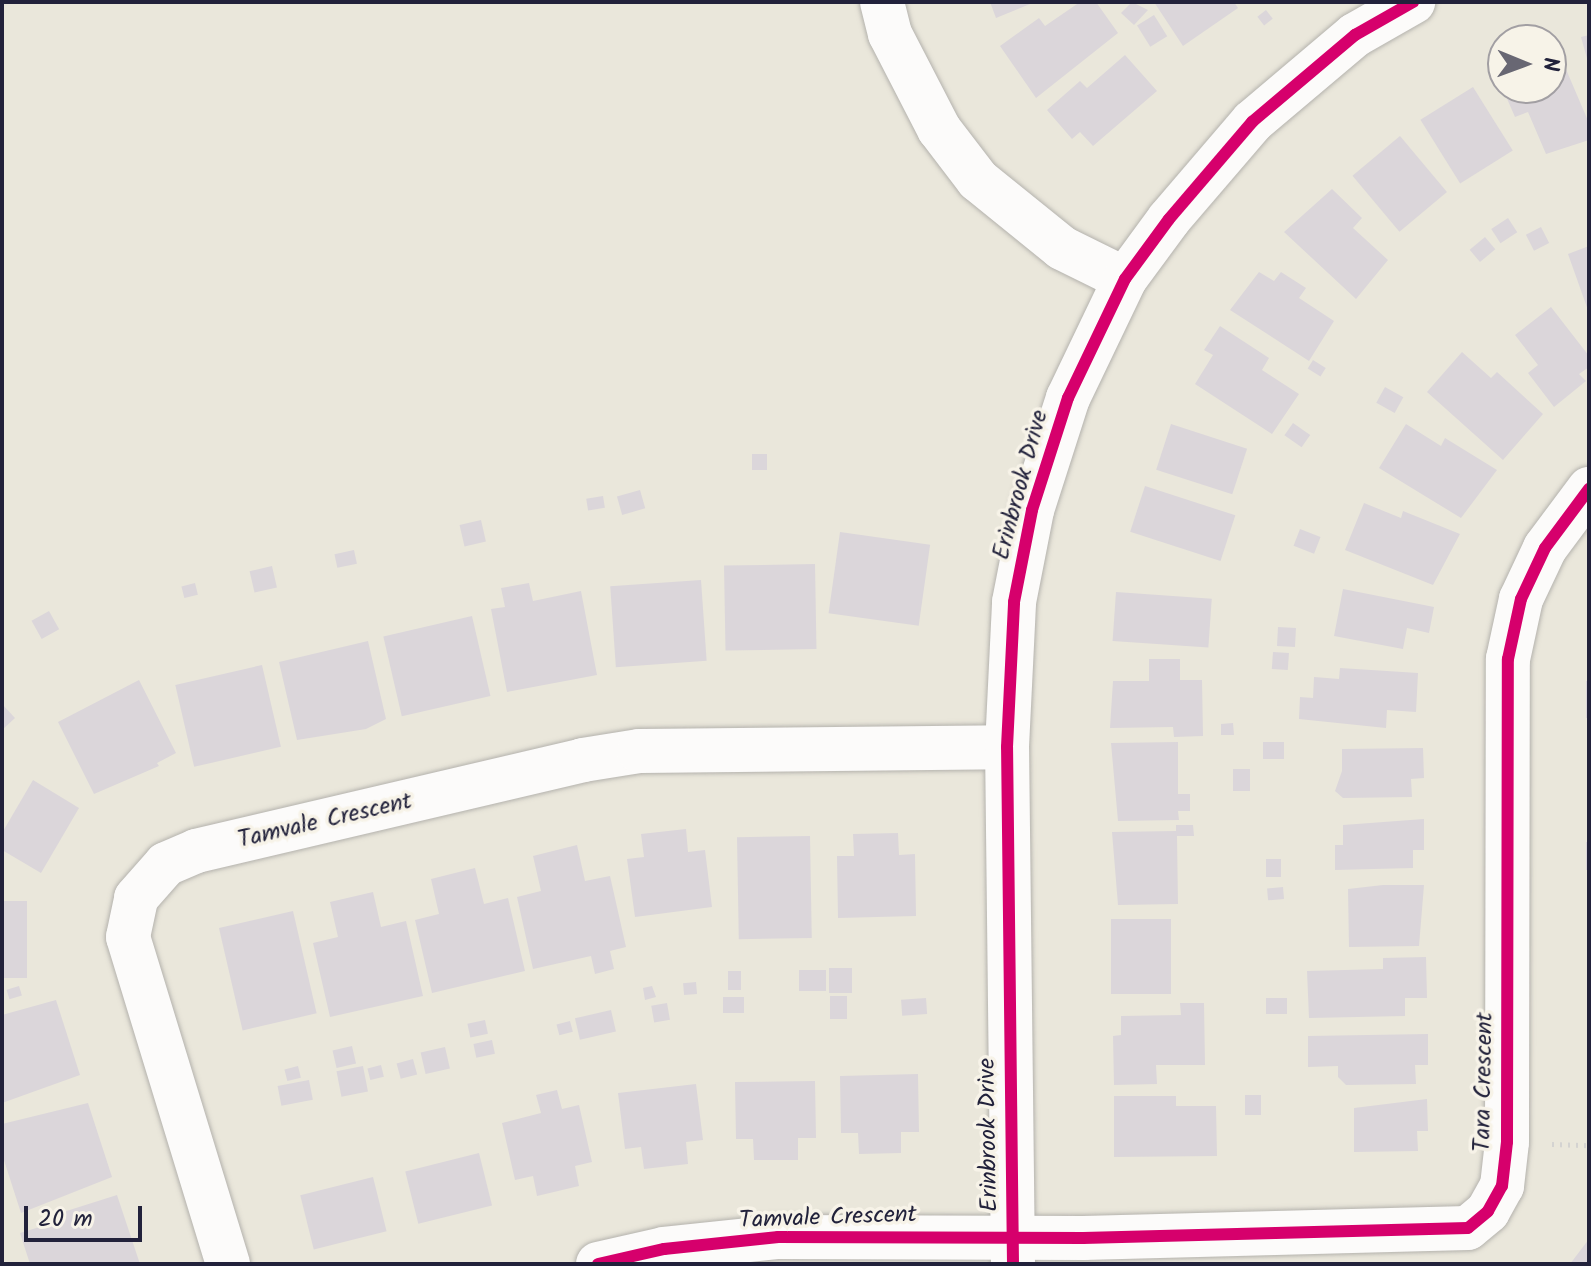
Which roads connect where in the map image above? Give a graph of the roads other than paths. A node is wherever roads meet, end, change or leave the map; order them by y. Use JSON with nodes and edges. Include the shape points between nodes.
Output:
{"nodes":[{"id":1,"x":882,"y":2,"type":"edge"},
{"id":2,"x":1413,"y":2,"type":"edge"},
{"id":3,"x":1125,"y":279,"type":"junction"},
{"id":4,"x":1589,"y":489,"type":"edge"},
{"id":5,"x":1007,"y":747,"type":"junction"},
{"id":6,"x":1013,"y":1250,"type":"edge"},
{"id":7,"x":228,"y":1264,"type":"edge"},
{"id":8,"x":598,"y":1264,"type":"edge"}],
"edges":[{"from":1,"to":3,"type":"street","via":[[890,34],[939,129],[978,180],[1062,248]]},
{"from":2,"to":3,"type":"street","name":"Erinbrook Drive","via":[[1355,35],[1252,122]]},
{"from":3,"to":5,"type":"street","name":"Erinbrook Drive","via":[[1068,398],[1032,510],[1014,602]]},
{"from":4,"to":6,"type":"street","name":"Tara Crescent","via":[[1539,560],[1521,599],[1508,659],[1507,1142],[1502,1186],[1488,1211],[1468,1228],[1443,1232]]},
{"from":5,"to":6,"type":"street","name":"Erinbrook Drive"},
{"from":5,"to":7,"type":"street","name":"Tamvale Crescent","via":[[639,751],[196,851],[166,864],[136,898],[128,937]]},
{"from":6,"to":8,"type":"street","name":"Tamvale Crescent","via":[[778,1237],[664,1249]]}]}
